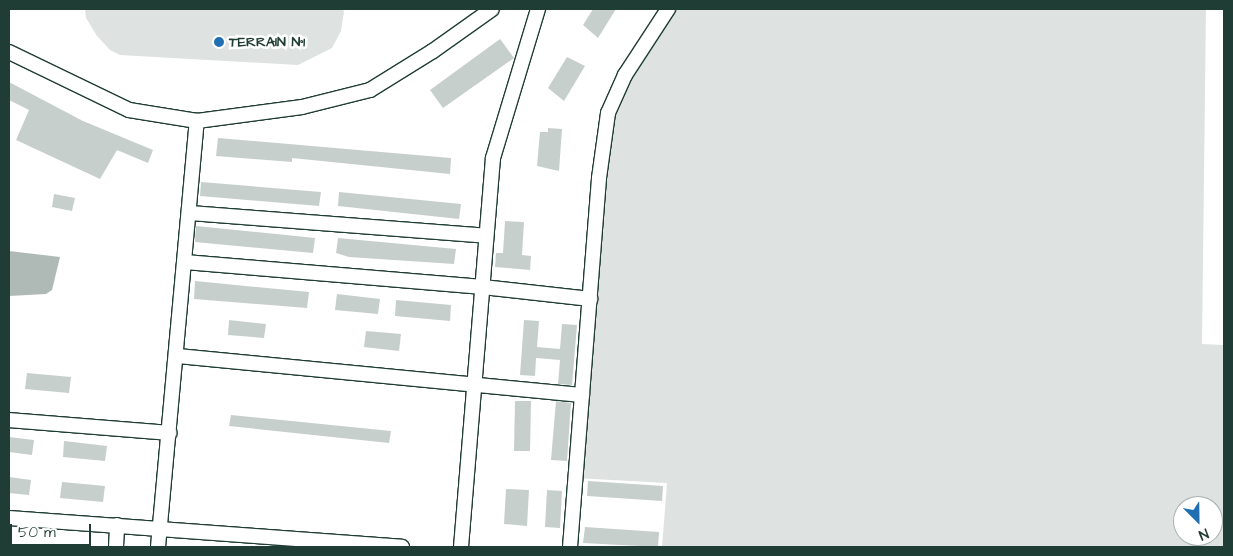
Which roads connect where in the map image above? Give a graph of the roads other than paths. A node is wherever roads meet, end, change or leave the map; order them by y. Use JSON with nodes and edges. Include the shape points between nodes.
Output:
{"nodes":[{"id":1,"x":492,"y":9,"type":"edge"},
{"id":2,"x":538,"y":9,"type":"edge"},
{"id":3,"x":668,"y":9,"type":"edge"},
{"id":4,"x":9,"y":52,"type":"edge"},
{"id":5,"x":197,"y":122,"type":"junction"},
{"id":6,"x":190,"y":213,"type":"junction"},
{"id":7,"x":486,"y":236,"type":"junction"},
{"id":8,"x":186,"y":262,"type":"junction"},
{"id":9,"x":483,"y":287,"type":"junction"},
{"id":10,"x":590,"y":299,"type":"junction"},
{"id":11,"x":177,"y":356,"type":"junction"},
{"id":12,"x":475,"y":385,"type":"junction"},
{"id":13,"x":582,"y":395,"type":"junction"},
{"id":14,"x":9,"y":420,"type":"edge"},
{"id":15,"x":169,"y":433,"type":"junction"},
{"id":16,"x":9,"y":518,"type":"edge"},
{"id":17,"x":118,"y":525,"type":"junction"},
{"id":18,"x":160,"y":528,"type":"junction"},
{"id":19,"x":116,"y":547,"type":"edge"},
{"id":20,"x":158,"y":547,"type":"edge"},
{"id":21,"x":402,"y":547,"type":"edge"},
{"id":22,"x":461,"y":547,"type":"edge"},
{"id":23,"x":570,"y":547,"type":"edge"}],
"edges":[{"from":1,"to":5,"type":"street","via":[[370,90],[302,107]]},
{"from":2,"to":7,"type":"street","via":[[493,158]]},
{"from":3,"to":10,"type":"street","via":[[625,74],[608,113],[599,178]]},
{"from":4,"to":5,"type":"street","via":[[129,110]]},
{"from":5,"to":6,"type":"street"},
{"from":6,"to":7,"type":"street"},
{"from":6,"to":8,"type":"street"},
{"from":7,"to":9,"type":"street"},
{"from":8,"to":9,"type":"street"},
{"from":8,"to":11,"type":"street"},
{"from":9,"to":10,"type":"street"},
{"from":9,"to":12,"type":"street"},
{"from":10,"to":13,"type":"street"},
{"from":11,"to":12,"type":"street"},
{"from":11,"to":15,"type":"street"},
{"from":12,"to":13,"type":"street"},
{"from":12,"to":22,"type":"street"},
{"from":13,"to":23,"type":"street"},
{"from":14,"to":15,"type":"street"},
{"from":15,"to":18,"type":"street"},
{"from":16,"to":17,"type":"street"},
{"from":17,"to":18,"type":"street"},
{"from":17,"to":19,"type":"street"},
{"from":18,"to":20,"type":"street"},
{"from":18,"to":21,"type":"street"}]}
